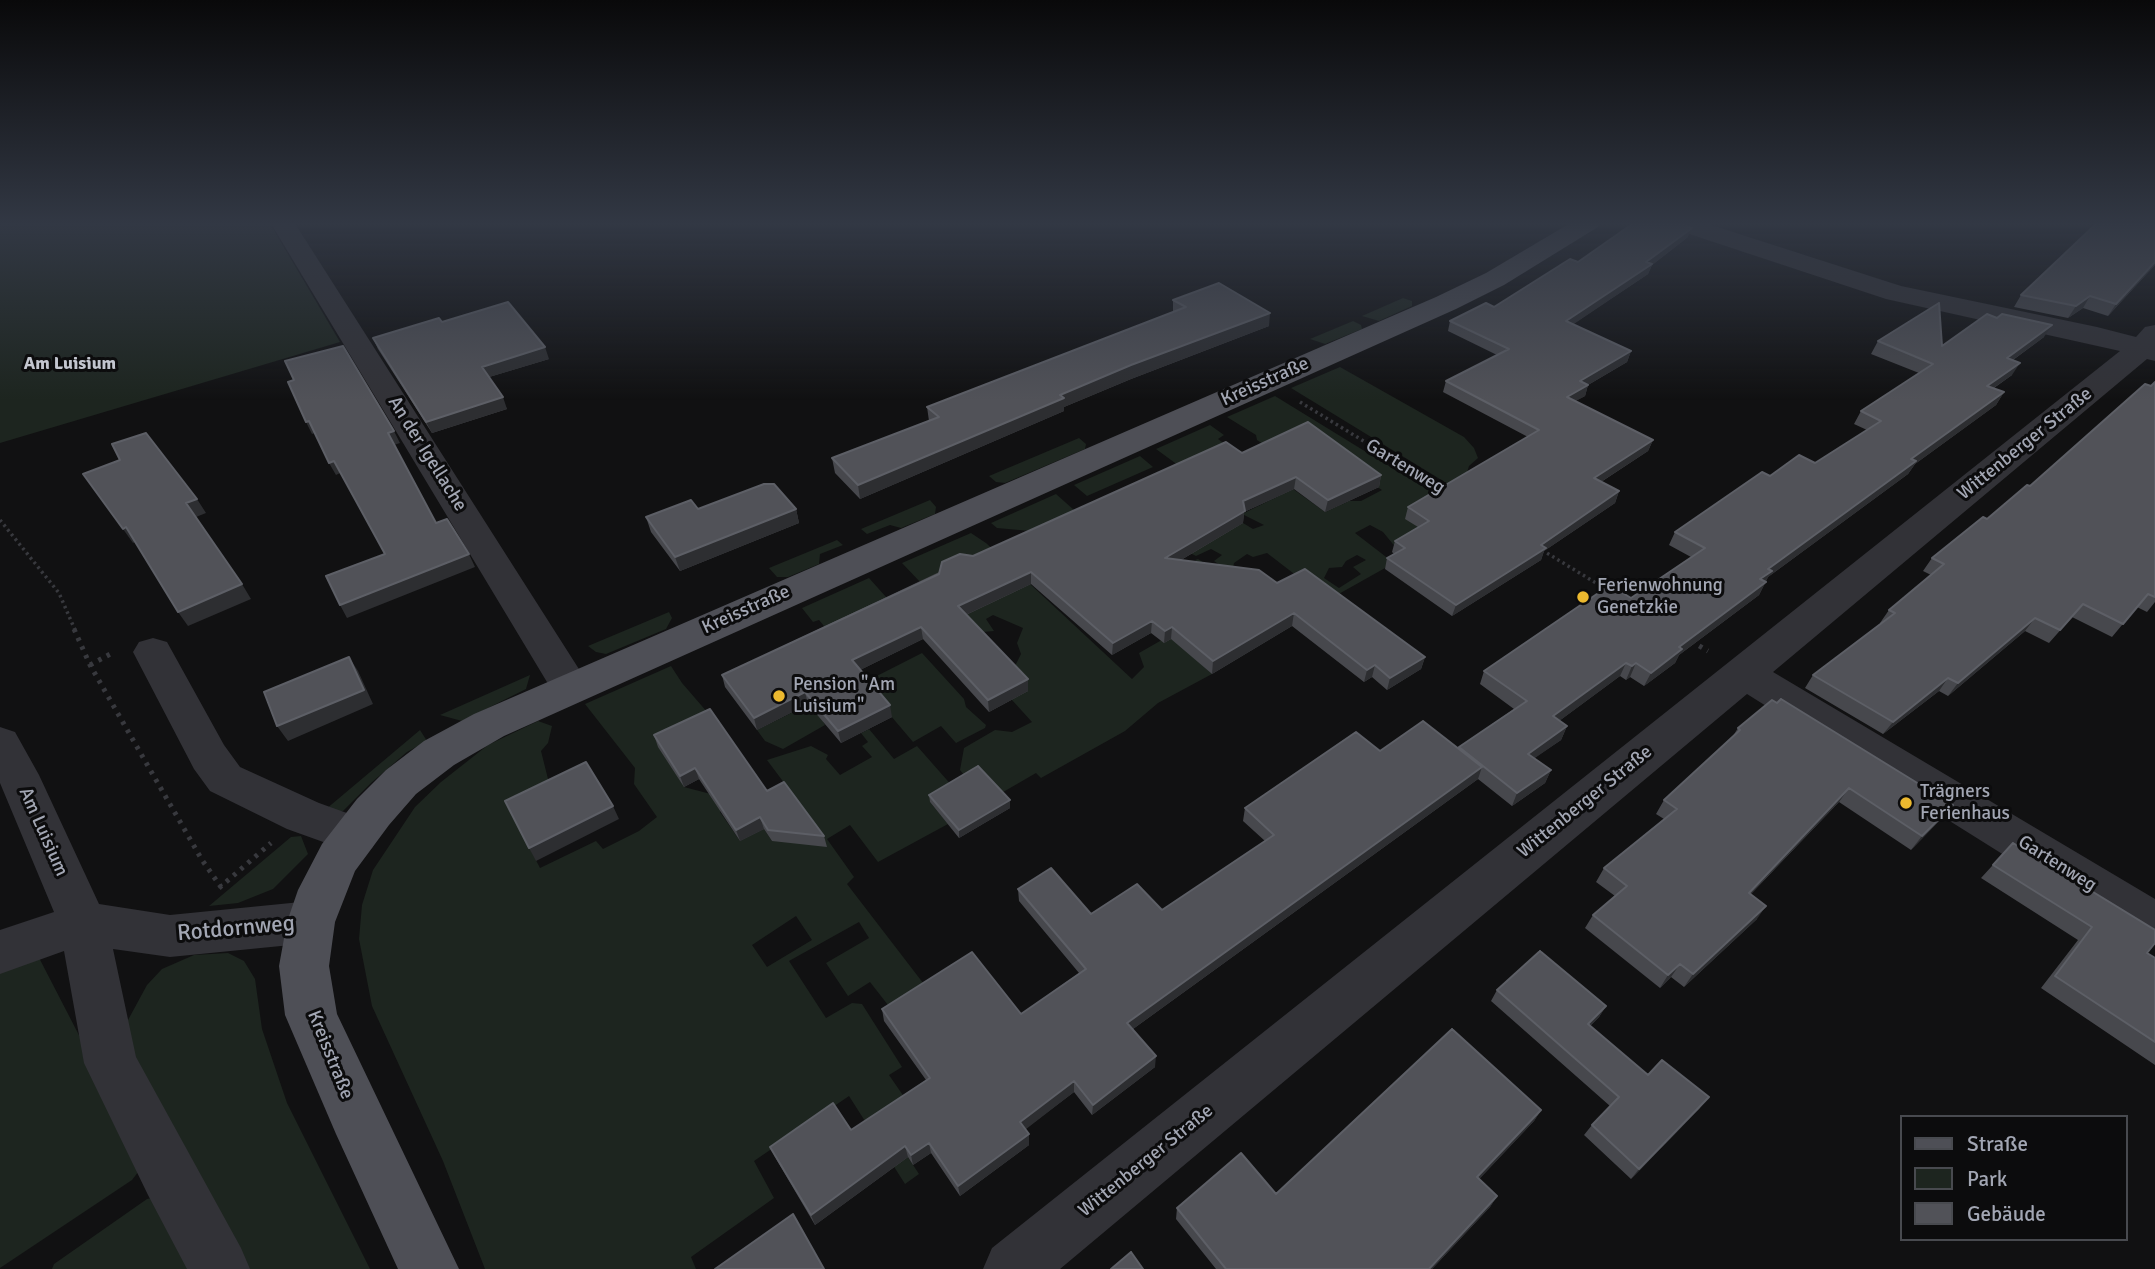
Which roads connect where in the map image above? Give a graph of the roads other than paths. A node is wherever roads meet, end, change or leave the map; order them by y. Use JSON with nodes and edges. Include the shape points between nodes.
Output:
{"nodes":[{"id":1,"x":319,"y":281,"type":"edge"},
{"id":2,"x":1490,"y":281,"type":"edge"},
{"id":3,"x":1859,"y":281,"type":"edge"},
{"id":4,"x":2151,"y":344,"type":"edge"},
{"id":5,"x":153,"y":652,"type":"dead end"},
{"id":6,"x":1732,"y":665,"type":"junction"},
{"id":7,"x":570,"y":687,"type":"junction"},
{"id":8,"x":0,"y":743,"type":"edge"},
{"id":9,"x":356,"y":835,"type":"junction"},
{"id":10,"x":311,"y":922,"type":"junction"},
{"id":11,"x":83,"y":923,"type":"junction"},
{"id":12,"x":2155,"y":924,"type":"edge"},
{"id":13,"x":0,"y":952,"type":"edge"},
{"id":14,"x":220,"y":1269,"type":"edge"},
{"id":15,"x":429,"y":1269,"type":"edge"},
{"id":16,"x":1013,"y":1269,"type":"edge"}],
"edges":[{"from":1,"to":7,"type":"street","name":"An der Igellache"},
{"from":2,"to":7,"type":"main road","name":"Kreisstraße"},
{"from":3,"to":4,"type":"street","via":[[1895,293]]},
{"from":4,"to":6,"type":"street","name":"Wittenberger Straße"},
{"from":5,"to":9,"type":"street","via":[[225,779]]},
{"from":6,"to":12,"type":"street","name":"Gartenweg"},
{"from":6,"to":16,"type":"street","name":"Wittenberger Straße"},
{"from":7,"to":9,"type":"main road","name":"Kreisstraße","via":[[439,753],[401,782]]},
{"from":8,"to":11,"type":"street","name":"Am Luisium"},
{"from":9,"to":10,"type":"main road","name":"Kreisstraße","via":[[338,858]]},
{"from":10,"to":11,"type":"street","name":"Rotdornweg","via":[[170,936]]},
{"from":10,"to":15,"type":"main road","name":"Kreisstraße","via":[[304,966],[311,1015]]},
{"from":11,"to":13,"type":"street","name":"Rotdornweg"},
{"from":11,"to":14,"type":"street","name":"Am Luisium","via":[[111,1062]]}]}
